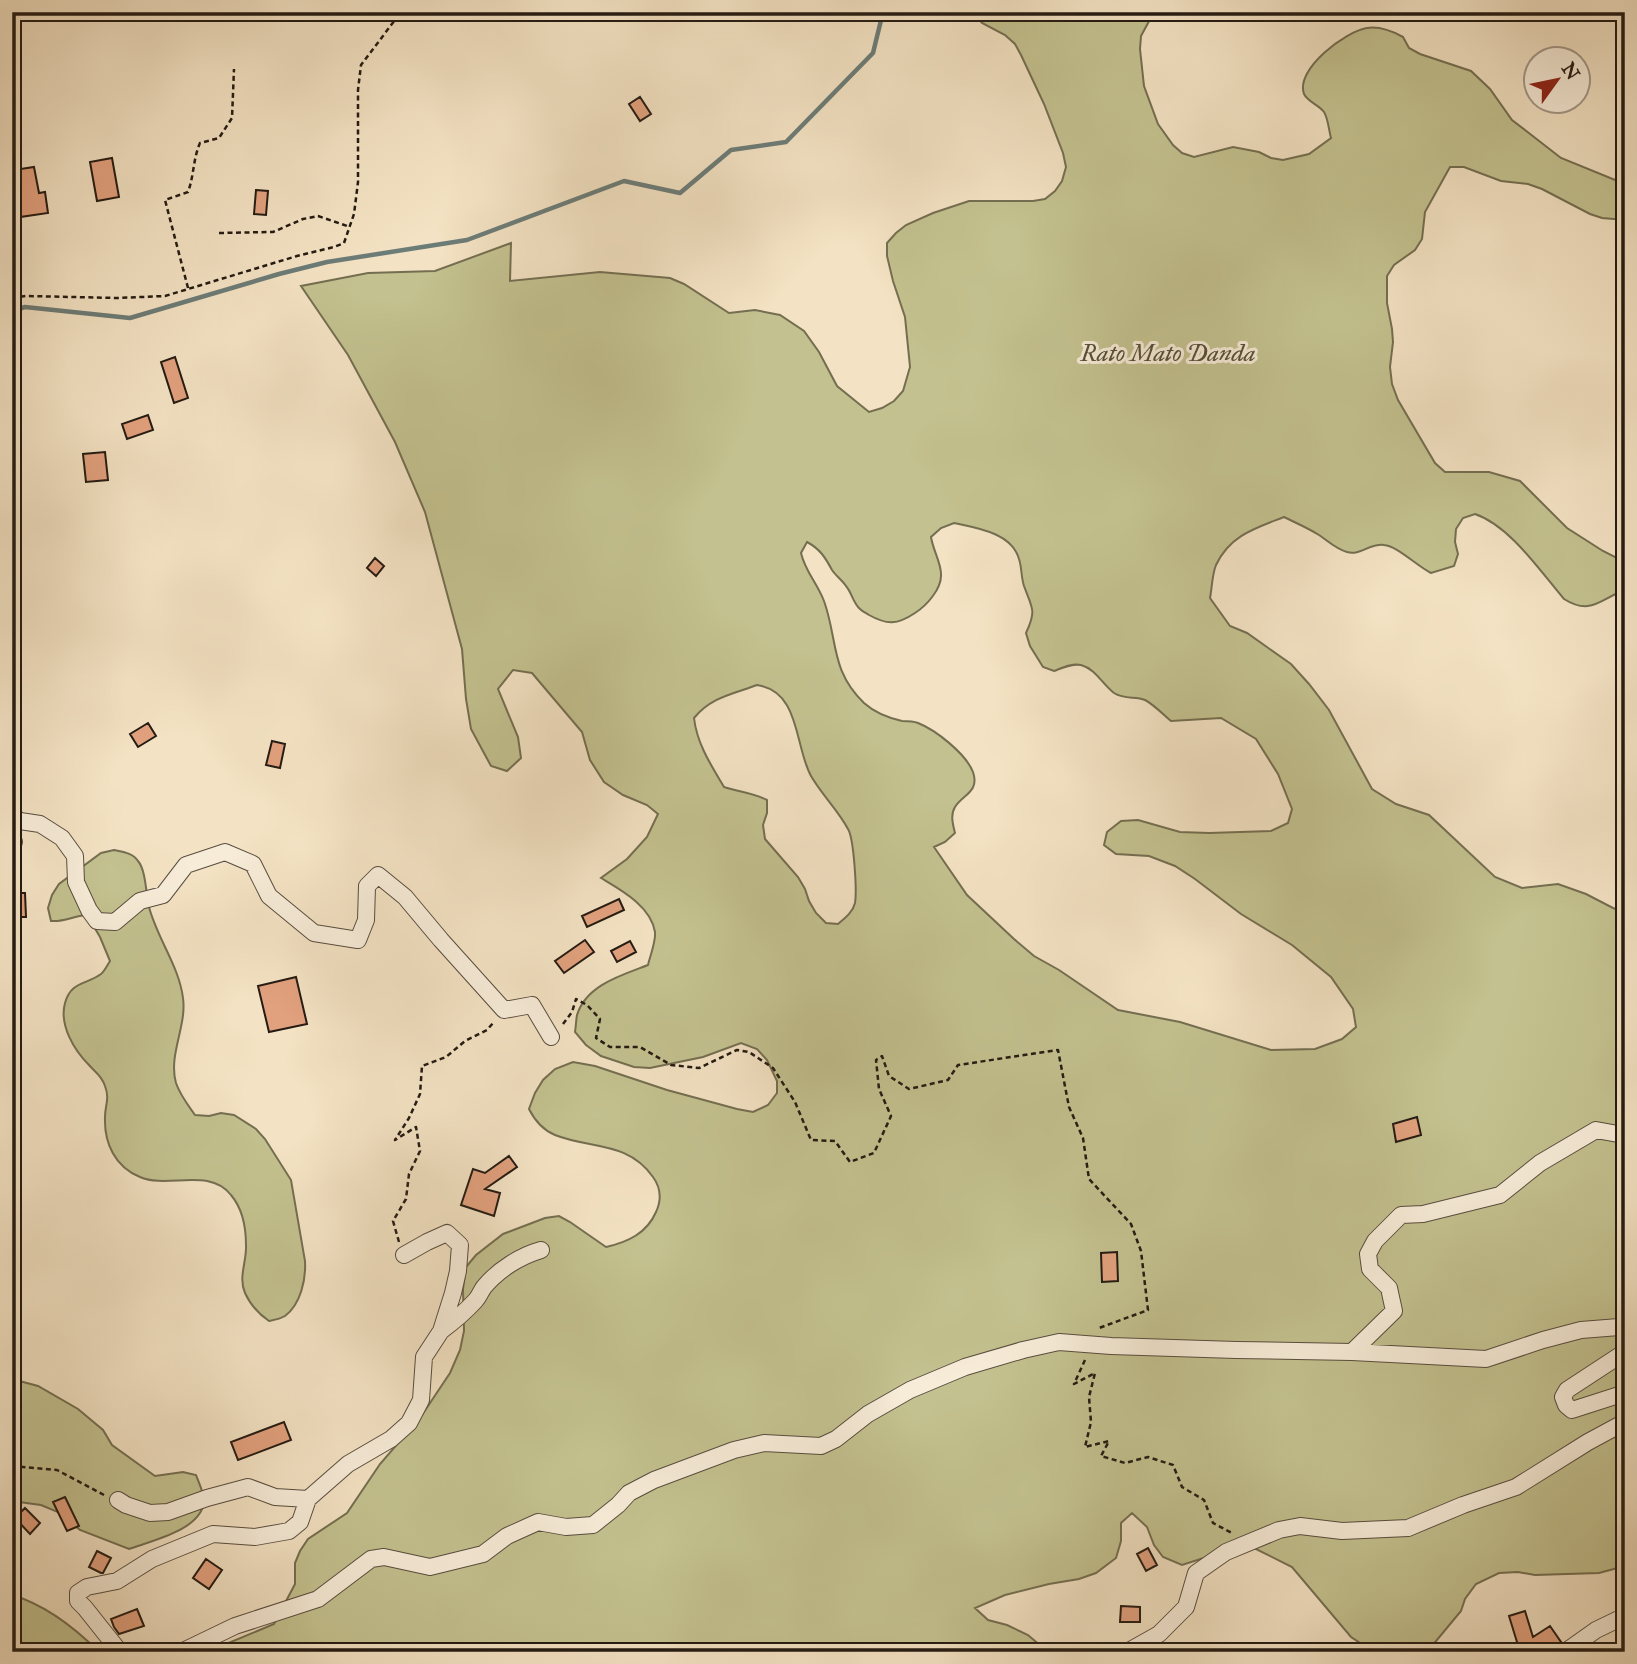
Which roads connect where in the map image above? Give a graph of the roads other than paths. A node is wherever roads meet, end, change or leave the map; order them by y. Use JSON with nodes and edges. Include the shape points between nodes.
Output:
{"nodes":[{"id":1,"x":12,"y":816,"type":"edge"},
{"id":2,"x":551,"y":1037,"type":"road end"},
{"id":3,"x":1625,"y":1138,"type":"edge"},
{"id":4,"x":541,"y":1251,"type":"dead end"},
{"id":5,"x":404,"y":1255,"type":"road end"},
{"id":6,"x":1625,"y":1328,"type":"edge"},
{"id":7,"x":441,"y":1331,"type":"junction"},
{"id":8,"x":1352,"y":1352,"type":"junction"},
{"id":9,"x":1625,"y":1352,"type":"edge"},
{"id":10,"x":1625,"y":1393,"type":"edge"},
{"id":11,"x":1625,"y":1422,"type":"edge"},
{"id":12,"x":308,"y":1499,"type":"junction"},
{"id":13,"x":118,"y":1500,"type":"road end"},
{"id":14,"x":1625,"y":1616,"type":"edge"},
{"id":15,"x":120,"y":1652,"type":"edge"},
{"id":16,"x":181,"y":1652,"type":"edge"},
{"id":17,"x":1127,"y":1652,"type":"edge"},
{"id":18,"x":1565,"y":1652,"type":"edge"}],
"edges":[{"from":1,"to":2,"type":"street","via":[[40,824],[62,838],[75,856],[76,883],[97,921],[115,922],[140,901],[163,895],[186,865],[225,852],[253,863],[269,896],[314,933],[358,940],[366,920],[367,886],[378,875],[405,897],[504,1010],[532,1005]]},
{"from":3,"to":8,"type":"street","via":[[1596,1130],[1539,1163],[1500,1195],[1401,1215],[1375,1241],[1368,1255],[1370,1269],[1389,1288],[1394,1311]]},
{"from":4,"to":7,"type":"street","via":[[527,1254],[498,1273]]},
{"from":5,"to":7,"type":"street","via":[[447,1233],[460,1245],[458,1271]]},
{"from":6,"to":8,"type":"street","via":[[1581,1330],[1486,1359]]},
{"from":7,"to":12,"type":"street","via":[[424,1357],[421,1400],[410,1423],[348,1464]]},
{"from":8,"to":16,"type":"street","via":[[1111,1346],[1092,1337],[1023,1350],[910,1390],[821,1446],[764,1443],[685,1467],[629,1493],[593,1525],[538,1522],[483,1554],[430,1567],[384,1557],[371,1559],[318,1599],[235,1626]]},
{"from":9,"to":10,"type":"street","via":[[1563,1397],[1572,1410]]},
{"from":11,"to":17,"type":"street","via":[[1516,1487],[1408,1528],[1342,1531],[1300,1525],[1226,1552],[1196,1573],[1186,1606],[1159,1634]]},
{"from":12,"to":13,"type":"street","via":[[275,1497],[248,1487],[168,1512],[150,1513]]},
{"from":12,"to":15,"type":"street","via":[[300,1522],[289,1531],[254,1537],[213,1534],[152,1559],[117,1581],[78,1593],[78,1601]]},
{"from":14,"to":18,"type":"street"}]}
